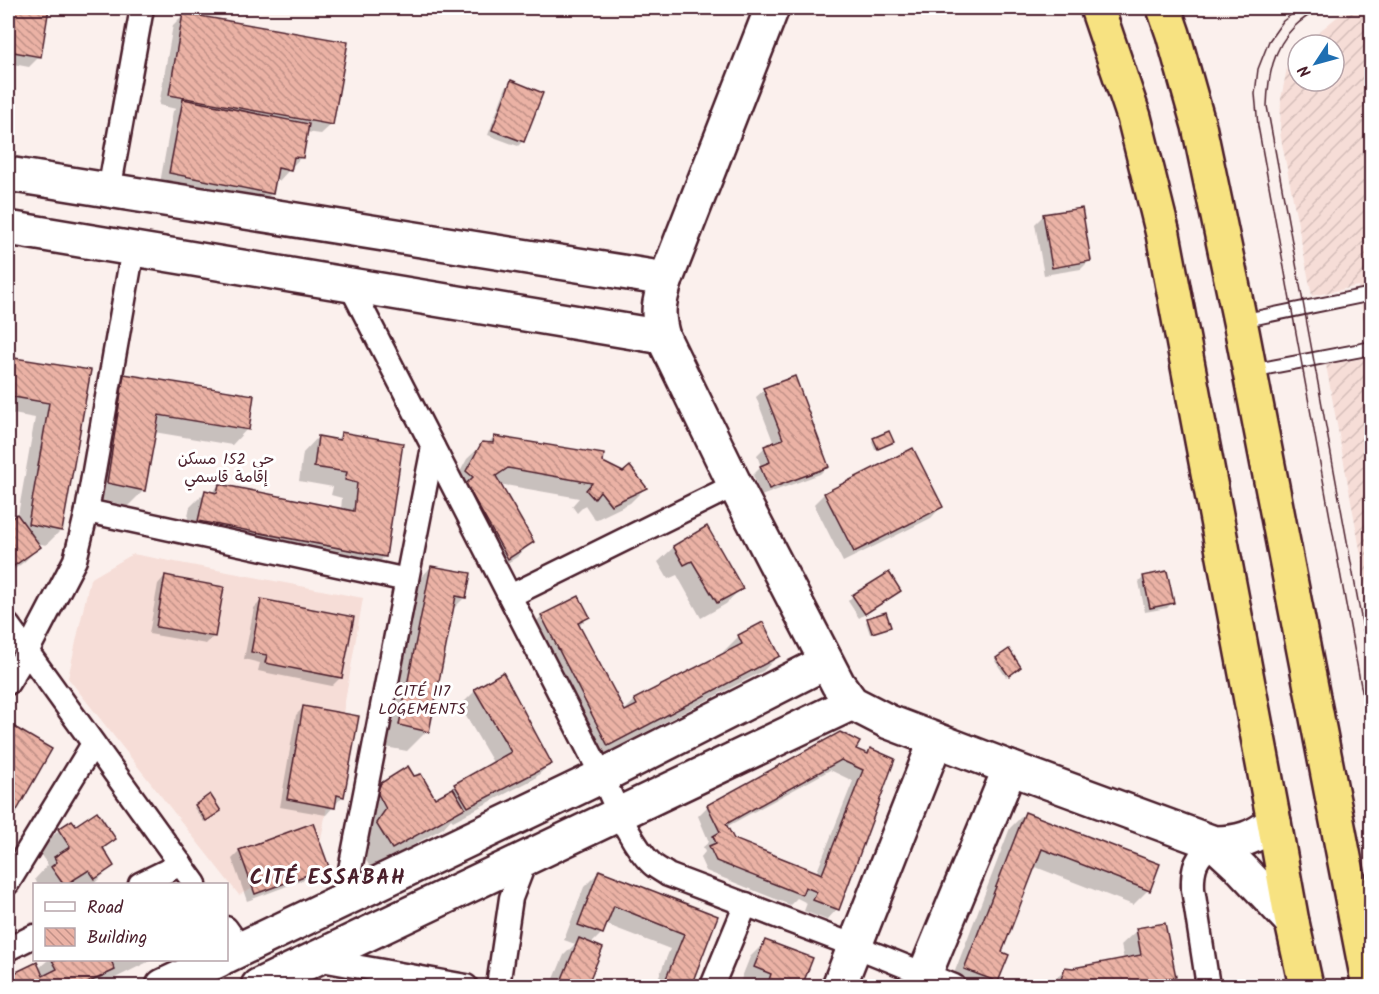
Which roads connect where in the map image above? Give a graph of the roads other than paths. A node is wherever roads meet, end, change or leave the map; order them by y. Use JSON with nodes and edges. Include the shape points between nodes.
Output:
{"nodes":[{"id":1,"x":142,"y":8,"type":"edge"},
{"id":2,"x":771,"y":8,"type":"edge"},
{"id":3,"x":1097,"y":8,"type":"edge"},
{"id":4,"x":1164,"y":8,"type":"edge"},
{"id":5,"x":8,"y":174,"type":"edge"},
{"id":6,"x":109,"y":191,"type":"junction"},
{"id":7,"x":8,"y":228,"type":"edge"},
{"id":8,"x":133,"y":249,"type":"junction"},
{"id":9,"x":666,"y":279,"type":"junction"},
{"id":10,"x":350,"y":285,"type":"junction"},
{"id":11,"x":1371,"y":294,"type":"edge"},
{"id":12,"x":1240,"y":321,"type":"junction"},
{"id":13,"x":663,"y":337,"type":"junction"},
{"id":14,"x":1371,"y":348,"type":"edge"},
{"id":15,"x":1249,"y":371,"type":"junction"},
{"id":16,"x":434,"y":447,"type":"junction"},
{"id":17,"x":735,"y":485,"type":"junction"},
{"id":18,"x":87,"y":511,"type":"junction"},
{"id":19,"x":407,"y":580,"type":"junction"},
{"id":20,"x":510,"y":596,"type":"junction"},
{"id":21,"x":8,"y":625,"type":"edge"},
{"id":22,"x":27,"y":652,"type":"junction"},
{"id":23,"x":826,"y":662,"type":"junction"},
{"id":24,"x":8,"y":684,"type":"edge"},
{"id":25,"x":852,"y":703,"type":"junction"},
{"id":26,"x":936,"y":740,"type":"junction"},
{"id":27,"x":93,"y":744,"type":"junction"},
{"id":28,"x":1010,"y":768,"type":"junction"},
{"id":29,"x":602,"y":776,"type":"junction"},
{"id":30,"x":620,"y":814,"type":"junction"},
{"id":31,"x":1274,"y":822,"type":"junction"},
{"id":32,"x":1214,"y":843,"type":"junction"},
{"id":33,"x":525,"y":859,"type":"junction"},
{"id":34,"x":181,"y":864,"type":"junction"},
{"id":35,"x":8,"y":883,"type":"edge"},
{"id":36,"x":144,"y":883,"type":"edge"},
{"id":37,"x":194,"y":883,"type":"edge"},
{"id":38,"x":344,"y":900,"type":"junction"},
{"id":39,"x":746,"y":904,"type":"junction"},
{"id":40,"x":1292,"y":922,"type":"junction"},
{"id":41,"x":33,"y":937,"type":"edge"},
{"id":42,"x":855,"y":946,"type":"junction"},
{"id":43,"x":228,"y":948,"type":"edge"},
{"id":44,"x":8,"y":950,"type":"edge"},
{"id":45,"x":316,"y":959,"type":"junction"},
{"id":46,"x":206,"y":961,"type":"edge"},
{"id":47,"x":933,"y":983,"type":"edge"},
{"id":48,"x":264,"y":985,"type":"edge"},
{"id":49,"x":163,"y":987,"type":"edge"},
{"id":50,"x":466,"y":987,"type":"edge"},
{"id":51,"x":498,"y":987,"type":"edge"},
{"id":52,"x":712,"y":987,"type":"edge"},
{"id":53,"x":839,"y":987,"type":"edge"},
{"id":54,"x":1208,"y":987,"type":"edge"},
{"id":55,"x":1306,"y":987,"type":"edge"},
{"id":56,"x":1369,"y":987,"type":"edge"}],
"edges":[{"from":1,"to":6,"type":"street"},
{"from":2,"to":9,"type":"street"},
{"from":3,"to":31,"type":"highway","via":[[1134,117],[1163,234]]},
{"from":4,"to":12,"type":"highway","via":[[1199,126]]},
{"from":5,"to":6,"type":"street"},
{"from":6,"to":9,"type":"street"},
{"from":7,"to":8,"type":"street"},
{"from":8,"to":10,"type":"street"},
{"from":8,"to":18,"type":"street"},
{"from":9,"to":13,"type":"street","via":[[658,320]]},
{"from":10,"to":13,"type":"street"},
{"from":10,"to":16,"type":"street"},
{"from":11,"to":12,"type":"lane"},
{"from":12,"to":15,"type":"highway"},
{"from":13,"to":17,"type":"street"},
{"from":14,"to":15,"type":"lane"},
{"from":15,"to":56,"type":"highway"},
{"from":16,"to":19,"type":"street"},
{"from":16,"to":20,"type":"street"},
{"from":17,"to":20,"type":"street"},
{"from":17,"to":23,"type":"street"},
{"from":18,"to":19,"type":"street"},
{"from":18,"to":22,"type":"street","via":[[75,560]]},
{"from":19,"to":38,"type":"street"},
{"from":20,"to":29,"type":"street"},
{"from":21,"to":22,"type":"street"},
{"from":22,"to":24,"type":"street"},
{"from":22,"to":27,"type":"street"},
{"from":23,"to":25,"type":"street"},
{"from":23,"to":29,"type":"street"},
{"from":25,"to":26,"type":"street"},
{"from":25,"to":30,"type":"street"},
{"from":26,"to":28,"type":"street"},
{"from":26,"to":42,"type":"street"},
{"from":27,"to":34,"type":"street"},
{"from":27,"to":35,"type":"street"},
{"from":28,"to":32,"type":"street"},
{"from":28,"to":47,"type":"street"},
{"from":29,"to":30,"type":"street"},
{"from":29,"to":38,"type":"street"},
{"from":30,"to":33,"type":"street"},
{"from":30,"to":39,"type":"street","via":[[652,865],[668,875]]},
{"from":31,"to":32,"type":"street","via":[[1247,839]]},
{"from":31,"to":40,"type":"highway"},
{"from":32,"to":40,"type":"street"},
{"from":32,"to":54,"type":"street","via":[[1196,862],[1193,876]]},
{"from":33,"to":45,"type":"street"},
{"from":33,"to":51,"type":"street","via":[[511,898]]},
{"from":34,"to":36,"type":"street"},
{"from":34,"to":37,"type":"street"},
{"from":38,"to":43,"type":"street"},
{"from":39,"to":42,"type":"street"},
{"from":39,"to":52,"type":"street"},
{"from":40,"to":55,"type":"highway"},
{"from":41,"to":44,"type":"street"},
{"from":42,"to":47,"type":"street"},
{"from":42,"to":53,"type":"street"},
{"from":45,"to":48,"type":"street"},
{"from":45,"to":50,"type":"street"},
{"from":46,"to":49,"type":"street"}]}
